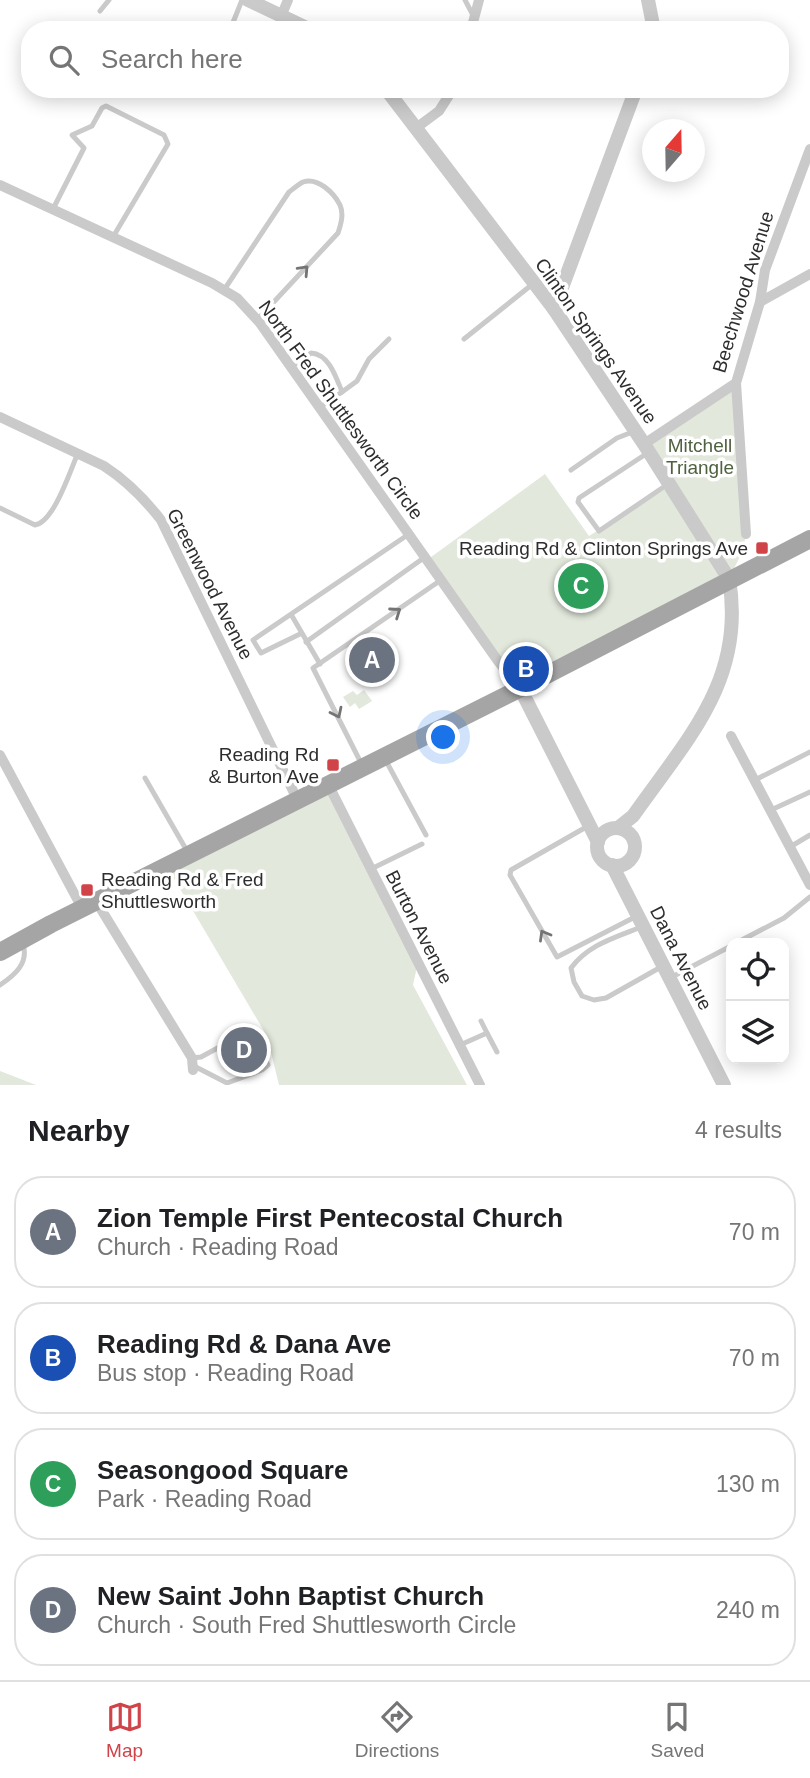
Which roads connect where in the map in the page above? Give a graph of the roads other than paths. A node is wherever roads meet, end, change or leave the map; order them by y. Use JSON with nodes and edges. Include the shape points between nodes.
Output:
{"nodes":[{"id":1,"x":109,"y":0,"type":"edge"},
{"id":2,"x":242,"y":0,"type":"edge"},
{"id":3,"x":248,"y":0,"type":"edge"},
{"id":4,"x":288,"y":0,"type":"edge"},
{"id":5,"x":465,"y":0,"type":"edge"},
{"id":6,"x":479,"y":0,"type":"edge"},
{"id":7,"x":648,"y":0,"type":"edge"},
{"id":8,"x":100,"y":11,"type":"dead end"},
{"id":9,"x":282,"y":14,"type":"junction"},
{"id":10,"x":474,"y":17,"type":"junction"},
{"id":11,"x":234,"y":21,"type":"edge"},
{"id":12,"x":295,"y":21,"type":"edge"},
{"id":13,"x":473,"y":21,"type":"edge"},
{"id":14,"x":652,"y":21,"type":"edge"},
{"id":15,"x":393,"y":98,"type":"edge"},
{"id":16,"x":447,"y":98,"type":"edge"},
{"id":17,"x":633,"y":98,"type":"edge"},
{"id":18,"x":416,"y":128,"type":"junction"},
{"id":19,"x":810,"y":149,"type":"edge"},
{"id":20,"x":0,"y":185,"type":"edge"},
{"id":21,"x":53,"y":209,"type":"junction"},
{"id":22,"x":113,"y":237,"type":"junction"},
{"id":23,"x":810,"y":274,"type":"edge"},
{"id":24,"x":534,"y":283,"type":"junction"},
{"id":25,"x":223,"y":290,"type":"junction"},
{"id":26,"x":760,"y":302,"type":"junction"},
{"id":27,"x":554,"y":309,"type":"junction"},
{"id":28,"x":257,"y":320,"type":"junction"},
{"id":29,"x":389,"y":339,"type":"dead end"},
{"id":30,"x":464,"y":339,"type":"dead end"},
{"id":31,"x":290,"y":367,"type":"junction"},
{"id":32,"x":736,"y":383,"type":"junction"},
{"id":33,"x":342,"y":392,"type":"junction"},
{"id":34,"x":320,"y":408,"type":"junction"},
{"id":35,"x":0,"y":417,"type":"edge"},
{"id":36,"x":635,"y":431,"type":"junction"},
{"id":37,"x":646,"y":448,"type":"junction"},
{"id":38,"x":78,"y":453,"type":"junction"},
{"id":39,"x":571,"y":470,"type":"dead end"},
{"id":40,"x":668,"y":483,"type":"junction"},
{"id":41,"x":0,"y":508,"type":"edge"},
{"id":42,"x":409,"y":534,"type":"junction"},
{"id":43,"x":746,"y":534,"type":"dead end"},
{"id":44,"x":810,"y":539,"type":"edge"},
{"id":45,"x":425,"y":557,"type":"junction"},
{"id":46,"x":729,"y":579,"type":"junction"},
{"id":47,"x":442,"y":580,"type":"junction"},
{"id":48,"x":292,"y":615,"type":"junction"},
{"id":49,"x":300,"y":634,"type":"junction"},
{"id":50,"x":306,"y":642,"type":"junction"},
{"id":51,"x":320,"y":664,"type":"junction"},
{"id":52,"x":520,"y":688,"type":"junction"},
{"id":53,"x":731,"y":736,"type":"dead end"},
{"id":54,"x":810,"y":752,"type":"edge"},
{"id":55,"x":0,"y":755,"type":"edge"},
{"id":56,"x":384,"y":756,"type":"junction"},
{"id":57,"x":363,"y":766,"type":"junction"},
{"id":58,"x":145,"y":778,"type":"dead end"},
{"id":59,"x":755,"y":780,"type":"junction"},
{"id":60,"x":328,"y":784,"type":"junction"},
{"id":61,"x":810,"y":792,"type":"edge"},
{"id":62,"x":297,"y":799,"type":"junction"},
{"id":63,"x":771,"y":810,"type":"junction"},
{"id":64,"x":633,"y":816,"type":"junction"},
{"id":65,"x":588,"y":820,"type":"junction"},
{"id":66,"x":614,"y":829,"type":"junction"},
{"id":67,"x":426,"y":835,"type":"dead end"},
{"id":68,"x":810,"y":835,"type":"edge"},
{"id":69,"x":631,"y":836,"type":"junction"},
{"id":70,"x":598,"y":842,"type":"junction"},
{"id":71,"x":422,"y":844,"type":"dead end"},
{"id":72,"x":790,"y":847,"type":"junction"},
{"id":73,"x":188,"y":854,"type":"junction"},
{"id":74,"x":628,"y":862,"type":"junction"},
{"id":75,"x":612,"y":865,"type":"junction"},
{"id":76,"x":371,"y":870,"type":"junction"},
{"id":77,"x":810,"y":885,"type":"edge"},
{"id":78,"x":623,"y":886,"type":"junction"},
{"id":79,"x":810,"y":897,"type":"edge"},
{"id":80,"x":89,"y":905,"type":"junction"},
{"id":81,"x":641,"y":920,"type":"junction"},
{"id":82,"x":746,"y":938,"type":"edge"},
{"id":83,"x":21,"y":940,"type":"junction"},
{"id":84,"x":726,"y":947,"type":"edge"},
{"id":85,"x":0,"y":952,"type":"edge"},
{"id":86,"x":667,"y":972,"type":"junction"},
{"id":87,"x":0,"y":985,"type":"edge"},
{"id":88,"x":481,"y":1021,"type":"dead end"},
{"id":89,"x":487,"y":1033,"type":"junction"},
{"id":90,"x":460,"y":1045,"type":"junction"},
{"id":91,"x":497,"y":1052,"type":"dead end"},
{"id":92,"x":192,"y":1064,"type":"junction"},
{"id":93,"x":480,"y":1085,"type":"edge"},
{"id":94,"x":724,"y":1085,"type":"edge"}],
"edges":[{"from":1,"to":8,"type":"lane"},
{"from":2,"to":11,"type":"lane"},
{"from":3,"to":9,"type":"street"},
{"from":4,"to":9,"type":"street"},
{"from":5,"to":10,"type":"lane"},
{"from":6,"to":10,"type":"street"},
{"from":7,"to":14,"type":"street"},
{"from":9,"to":12,"type":"street"},
{"from":10,"to":13,"type":"street"},
{"from":15,"to":18,"type":"street","name":"Clinton Springs Avenue"},
{"from":16,"to":18,"type":"street","via":[[439,111]]},
{"from":17,"to":27,"type":"street"},
{"from":18,"to":24,"type":"street","name":"Clinton Springs Avenue"},
{"from":19,"to":26,"type":"street","name":"Beechwood Avenue","via":[[765,270]]},
{"from":20,"to":21,"type":"street","name":"North Fred Shuttlesworth Circle"},
{"from":21,"to":22,"type":"street","name":"North Fred Shuttlesworth Circle"},
{"from":21,"to":22,"type":"lane","via":[[85,148],[72,135],[92,126],[106,106],[164,135],[169,144]]},
{"from":22,"to":25,"type":"street","name":"North Fred Shuttlesworth Circle"},
{"from":23,"to":26,"type":"street"},
{"from":24,"to":27,"type":"street","name":"Clinton Springs Avenue"},
{"from":24,"to":30,"type":"lane"},
{"from":25,"to":28,"type":"street","name":"North Fred Shuttlesworth Circle"},
{"from":28,"to":25,"type":"lane","one_way":true,"via":[[338,233],[340,205],[323,185],[303,182],[289,192]]},
{"from":26,"to":32,"type":"street","name":"Beechwood Avenue"},
{"from":27,"to":36,"type":"street","name":"Clinton Springs Avenue"},
{"from":28,"to":31,"type":"street","name":"North Fred Shuttlesworth Circle"},
{"from":29,"to":33,"type":"lane","via":[[369,359],[357,381]]},
{"from":31,"to":33,"type":"lane","via":[[311,353],[321,356]]},
{"from":31,"to":34,"type":"street","name":"North Fred Shuttlesworth Circle"},
{"from":32,"to":37,"type":"street","name":"Beechwood Avenue"},
{"from":32,"to":43,"type":"street"},
{"from":33,"to":34,"type":"lane"},
{"from":34,"to":42,"type":"street","name":"North Fred Shuttlesworth Circle"},
{"from":35,"to":38,"type":"street","name":"Greenwood Avenue"},
{"from":36,"to":37,"type":"street","name":"Clinton Springs Avenue"},
{"from":36,"to":39,"type":"lane"},
{"from":37,"to":40,"type":"street","name":"Clinton Springs Avenue"},
{"from":37,"to":40,"type":"lane","via":[[578,502],[599,531]]},
{"from":38,"to":41,"type":"lane","via":[[44,523],[36,525]]},
{"from":38,"to":62,"type":"street","name":"Greenwood Avenue","via":[[120,476],[161,520]]},
{"from":40,"to":46,"type":"street","name":"Clinton Springs Avenue"},
{"from":42,"to":45,"type":"street","name":"North Fred Shuttlesworth Circle"},
{"from":42,"to":48,"type":"lane"},
{"from":44,"to":46,"type":"main road"},
{"from":45,"to":47,"type":"street","name":"North Fred Shuttlesworth Circle"},
{"from":45,"to":50,"type":"lane"},
{"from":46,"to":52,"type":"main road"},
{"from":46,"to":64,"type":"street","name":"Clinton Springs Avenue","via":[[732,634],[718,688],[708,710]]},
{"from":51,"to":47,"type":"lane","one_way":true},
{"from":47,"to":52,"type":"street","name":"North Fred Shuttlesworth Circle"},
{"from":48,"to":49,"type":"lane"},
{"from":48,"to":49,"type":"lane","via":[[254,638],[258,652]]},
{"from":49,"to":50,"type":"lane"},
{"from":50,"to":51,"type":"lane"},
{"from":51,"to":57,"type":"lane","one_way":true,"via":[[313,668]]},
{"from":52,"to":56,"type":"main road"},
{"from":52,"to":65,"type":"street"},
{"from":53,"to":59,"type":"street"},
{"from":54,"to":59,"type":"lane"},
{"from":55,"to":80,"type":"street"},
{"from":56,"to":57,"type":"main road"},
{"from":56,"to":67,"type":"lane"},
{"from":57,"to":60,"type":"main road"},
{"from":58,"to":73,"type":"lane"},
{"from":59,"to":63,"type":"street"},
{"from":60,"to":62,"type":"main road"},
{"from":60,"to":76,"type":"street","name":"Burton Avenue"},
{"from":61,"to":63,"type":"lane"},
{"from":62,"to":73,"type":"main road"},
{"from":63,"to":72,"type":"street"},
{"from":64,"to":66,"type":"street","name":"Clinton Springs Avenue"},
{"from":64,"to":69,"type":"street","name":"Clinton Springs Avenue"},
{"from":65,"to":66,"type":"street"},
{"from":65,"to":70,"type":"street"},
{"from":81,"to":65,"type":"lane","one_way":true,"via":[[557,957],[510,875],[511,870]]},
{"from":66,"to":69,"type":"street"},
{"from":66,"to":70,"type":"street","via":[[604,832]]},
{"from":68,"to":72,"type":"lane"},
{"from":69,"to":74,"type":"street","via":[[635,847]]},
{"from":70,"to":75,"type":"street","via":[[602,859]]},
{"from":71,"to":76,"type":"lane"},
{"from":72,"to":77,"type":"street"},
{"from":73,"to":80,"type":"main road"},
{"from":74,"to":75,"type":"street"},
{"from":74,"to":78,"type":"street"},
{"from":75,"to":78,"type":"street","name":"Dana Avenue"},
{"from":76,"to":90,"type":"street","name":"Burton Avenue"},
{"from":78,"to":81,"type":"street","name":"Dana Avenue"},
{"from":79,"to":82,"type":"lane","via":[[784,918]]},
{"from":80,"to":83,"type":"main road"},
{"from":80,"to":92,"type":"street"},
{"from":81,"to":86,"type":"street","name":"Dana Avenue"},
{"from":81,"to":86,"type":"lane","via":[[579,957],[571,968],[574,982],[582,996],[594,1000]]},
{"from":83,"to":85,"type":"main road"},
{"from":83,"to":87,"type":"lane","via":[[22,966]]},
{"from":84,"to":86,"type":"lane"},
{"from":86,"to":94,"type":"street","name":"Dana Avenue"},
{"from":88,"to":89,"type":"lane"},
{"from":89,"to":90,"type":"lane"},
{"from":89,"to":91,"type":"lane"},
{"from":90,"to":93,"type":"street","name":"Burton Avenue"},
{"from":92,"to":92,"type":"lane","via":[[227,1083],[268,1065],[254,1033],[247,1032]]}]}
